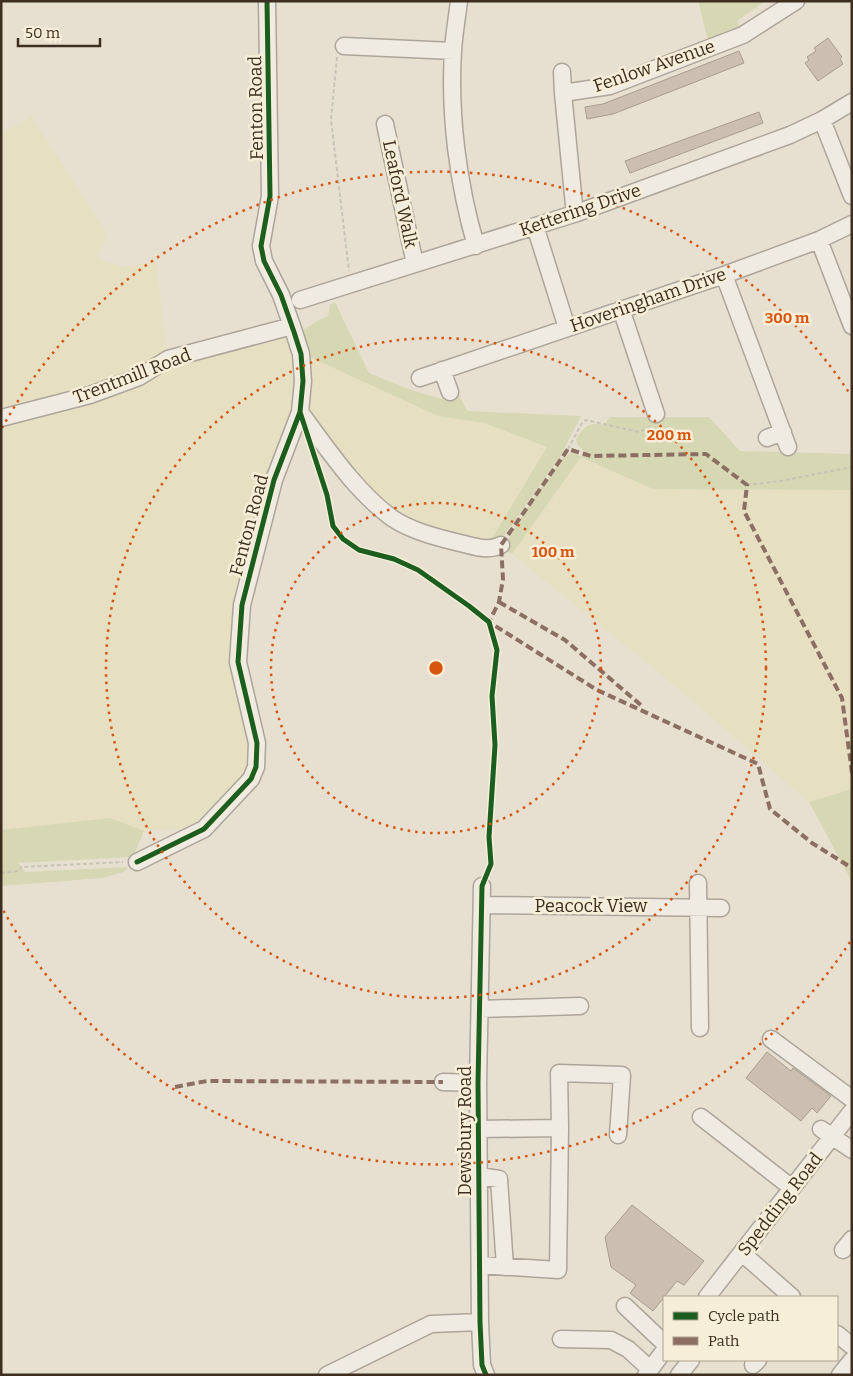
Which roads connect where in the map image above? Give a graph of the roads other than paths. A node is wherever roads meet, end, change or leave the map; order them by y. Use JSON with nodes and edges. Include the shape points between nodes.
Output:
{"nodes":[{"id":1,"x":267,"y":1,"type":"edge"},
{"id":2,"x":459,"y":1,"type":"edge"},
{"id":3,"x":796,"y":1,"type":"edge"},
{"id":4,"x":344,"y":46,"type":"road end"},
{"id":5,"x":453,"y":52,"type":"junction"},
{"id":6,"x":562,"y":72,"type":"dead end"},
{"id":7,"x":563,"y":93,"type":"junction"},
{"id":8,"x":852,"y":102,"type":"edge"},
{"id":9,"x":822,"y":120,"type":"junction"},
{"id":10,"x":385,"y":124,"type":"dead end"},
{"id":11,"x":852,"y":196,"type":"edge"},
{"id":12,"x":577,"y":213,"type":"junction"},
{"id":13,"x":852,"y":224,"type":"edge"},
{"id":14,"x":535,"y":226,"type":"junction"},
{"id":15,"x":819,"y":240,"type":"junction"},
{"id":16,"x":476,"y":246,"type":"junction"},
{"id":17,"x":415,"y":264,"type":"junction"},
{"id":18,"x":724,"y":275,"type":"junction"},
{"id":19,"x":300,"y":300,"type":"dead end"},
{"id":20,"x":621,"y":309,"type":"junction"},
{"id":21,"x":292,"y":326,"type":"junction"},
{"id":22,"x":852,"y":326,"type":"edge"},
{"id":23,"x":567,"y":328,"type":"junction"},
{"id":24,"x":442,"y":370,"type":"junction"},
{"id":25,"x":420,"y":378,"type":"dead end"},
{"id":26,"x":450,"y":392,"type":"dead end"},
{"id":27,"x":300,"y":412,"type":"junction"},
{"id":28,"x":656,"y":414,"type":"road end"},
{"id":29,"x":1,"y":418,"type":"edge"},
{"id":30,"x":779,"y":439,"type":"dead end"},
{"id":31,"x":500,"y":545,"type":"dead end"},
{"id":32,"x":137,"y":862,"type":"road end"},
{"id":33,"x":698,"y":882,"type":"dead end"},
{"id":34,"x":482,"y":886,"type":"dead end"},
{"id":35,"x":482,"y":905,"type":"junction"},
{"id":36,"x":699,"y":907,"type":"junction"},
{"id":37,"x":721,"y":908,"type":"dead end"},
{"id":38,"x":580,"y":1006,"type":"dead end"},
{"id":39,"x":480,"y":1009,"type":"junction"},
{"id":40,"x":700,"y":1028,"type":"dead end"},
{"id":41,"x":771,"y":1039,"type":"dead end"},
{"id":42,"x":443,"y":1082,"type":"dead end"},
{"id":43,"x":478,"y":1083,"type":"junction"},
{"id":44,"x":852,"y":1099,"type":"edge"},
{"id":45,"x":852,"y":1111,"type":"edge"},
{"id":46,"x":701,"y":1117,"type":"dead end"},
{"id":47,"x":560,"y":1128,"type":"junction"},
{"id":48,"x":478,"y":1129,"type":"junction"},
{"id":49,"x":827,"y":1133,"type":"junction"},
{"id":50,"x":618,"y":1135,"type":"dead end"},
{"id":51,"x":852,"y":1150,"type":"edge"},
{"id":52,"x":479,"y":1176,"type":"junction"},
{"id":53,"x":792,"y":1188,"type":"junction"},
{"id":54,"x":742,"y":1252,"type":"junction"},
{"id":55,"x":480,"y":1265,"type":"junction"},
{"id":56,"x":505,"y":1267,"type":"junction"},
{"id":57,"x":708,"y":1296,"type":"edge"},
{"id":58,"x":791,"y":1296,"type":"edge"},
{"id":59,"x":625,"y":1306,"type":"dead end"},
{"id":60,"x":480,"y":1322,"type":"junction"},
{"id":61,"x":838,"y":1335,"type":"edge"},
{"id":62,"x":561,"y":1339,"type":"dead end"},
{"id":63,"x":663,"y":1342,"type":"edge"},
{"id":64,"x":852,"y":1346,"type":"edge"},
{"id":65,"x":663,"y":1352,"type":"edge"},
{"id":66,"x":852,"y":1360,"type":"edge"},
{"id":67,"x":690,"y":1361,"type":"edge"},
{"id":68,"x":648,"y":1372,"type":"edge"},
{"id":69,"x":334,"y":1373,"type":"edge"},
{"id":70,"x":486,"y":1375,"type":"edge"},
{"id":71,"x":679,"y":1375,"type":"edge"},
{"id":72,"x":840,"y":1375,"type":"edge"}],
"edges":[{"from":1,"to":21,"type":"street","name":"Fenton Road","via":[[270,196],[261,246],[264,261]]},
{"from":2,"to":5,"type":"street"},
{"from":3,"to":7,"type":"street","name":"Fenlow Avenue","via":[[743,35],[610,86]]},
{"from":4,"to":5,"type":"street"},
{"from":5,"to":16,"type":"street","via":[[457,148]]},
{"from":6,"to":7,"type":"street"},
{"from":7,"to":12,"type":"street"},
{"from":8,"to":9,"type":"street","name":"Kettering Drive"},
{"from":9,"to":11,"type":"street"},
{"from":9,"to":12,"type":"street","name":"Kettering Drive","via":[[790,135]]},
{"from":10,"to":17,"type":"street","name":"Leaford Walk"},
{"from":12,"to":14,"type":"street","name":"Kettering Drive"},
{"from":13,"to":15,"type":"street","name":"Hoveringham Drive"},
{"from":14,"to":16,"type":"street","name":"Kettering Drive"},
{"from":14,"to":23,"type":"street"},
{"from":15,"to":18,"type":"street","name":"Hoveringham Drive"},
{"from":15,"to":22,"type":"street"},
{"from":16,"to":17,"type":"street","name":"Kettering Drive"},
{"from":17,"to":19,"type":"street","name":"Kettering Drive"},
{"from":18,"to":20,"type":"street","name":"Hoveringham Drive"},
{"from":18,"to":30,"type":"street"},
{"from":20,"to":23,"type":"street","name":"Hoveringham Drive"},
{"from":20,"to":28,"type":"street","via":[[655,392]]},
{"from":21,"to":27,"type":"street","name":"Fenton Road","via":[[303,381]]},
{"from":21,"to":29,"type":"street","name":"Trentmill Road","via":[[168,360],[139,377],[90,395]]},
{"from":23,"to":24,"type":"street","name":"Hoveringham Drive"},
{"from":24,"to":25,"type":"street","name":"Hoveringham Drive"},
{"from":24,"to":26,"type":"street"},
{"from":27,"to":31,"type":"street","via":[[366,493],[393,519],[428,534],[480,548],[494,549]]},
{"from":27,"to":32,"type":"street","name":"Fenton Road","via":[[274,480],[242,605],[238,662],[257,743],[256,766],[251,779],[204,829]]},
{"from":33,"to":36,"type":"street"},
{"from":34,"to":35,"type":"street","name":"Dewsbury Road"},
{"from":35,"to":36,"type":"street","name":"Peacock View"},
{"from":35,"to":39,"type":"street","name":"Dewsbury Road"},
{"from":36,"to":37,"type":"street","name":"Peacock View"},
{"from":36,"to":40,"type":"street"},
{"from":38,"to":39,"type":"street"},
{"from":39,"to":43,"type":"street","name":"Dewsbury Road"},
{"from":41,"to":44,"type":"street"},
{"from":42,"to":43,"type":"street"},
{"from":43,"to":48,"type":"street","name":"Dewsbury Road"},
{"from":45,"to":49,"type":"street","name":"Spedding Road"},
{"from":46,"to":53,"type":"street"},
{"from":47,"to":48,"type":"street"},
{"from":47,"to":50,"type":"street","via":[[559,1073],[622,1075]]},
{"from":47,"to":56,"type":"street","via":[[558,1270]]},
{"from":48,"to":52,"type":"street","name":"Dewsbury Road"},
{"from":49,"to":51,"type":"street"},
{"from":49,"to":53,"type":"street","name":"Spedding Road"},
{"from":52,"to":55,"type":"street","name":"Dewsbury Road"},
{"from":52,"to":56,"type":"street","via":[[499,1179]]},
{"from":53,"to":54,"type":"street","name":"Spedding Road"},
{"from":54,"to":57,"type":"street","name":"Spedding Road"},
{"from":54,"to":58,"type":"street"},
{"from":55,"to":56,"type":"street"},
{"from":55,"to":60,"type":"street","name":"Dewsbury Road"},
{"from":59,"to":63,"type":"street"},
{"from":60,"to":69,"type":"street","via":[[431,1324]]},
{"from":60,"to":70,"type":"street","name":"Dewsbury Road","via":[[482,1365]]},
{"from":61,"to":64,"type":"street"},
{"from":62,"to":68,"type":"street","via":[[611,1340],[628,1349]]},
{"from":65,"to":68,"type":"street"},
{"from":66,"to":72,"type":"street"},
{"from":67,"to":71,"type":"street"}]}
